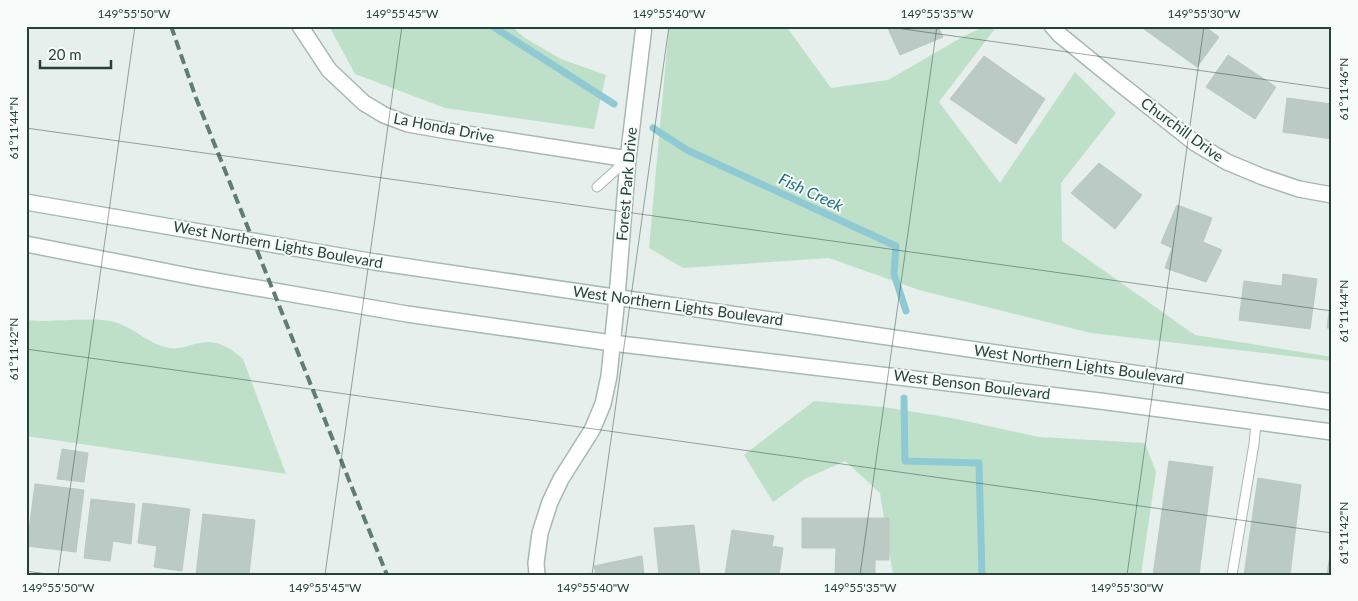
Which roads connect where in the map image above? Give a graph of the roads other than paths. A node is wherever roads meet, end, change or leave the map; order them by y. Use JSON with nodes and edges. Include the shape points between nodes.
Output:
{"nodes":[{"id":1,"x":300,"y":26,"type":"edge"},
{"id":2,"x":644,"y":26,"type":"edge"},
{"id":3,"x":1052,"y":26,"type":"edge"},
{"id":4,"x":628,"y":159,"type":"junction"},
{"id":5,"x":598,"y":187,"type":"dead end"},
{"id":6,"x":1332,"y":195,"type":"edge"},
{"id":7,"x":26,"y":202,"type":"edge"},
{"id":8,"x":26,"y":244,"type":"edge"},
{"id":9,"x":617,"y":297,"type":"junction"},
{"id":10,"x":612,"y":343,"type":"junction"},
{"id":11,"x":1332,"y":402,"type":"edge"},
{"id":12,"x":1256,"y":423,"type":"junction"},
{"id":13,"x":1332,"y":432,"type":"edge"},
{"id":14,"x":537,"y":575,"type":"edge"},
{"id":15,"x":1232,"y":575,"type":"edge"}],
"edges":[{"from":1,"to":4,"type":"main road","name":"La Honda Drive","via":[[329,70],[364,104],[384,116],[408,124]]},
{"from":2,"to":4,"type":"main road","name":"Forest Park Drive"},
{"from":3,"to":6,"type":"main road","name":"Churchill Drive","via":[[1195,143],[1227,162],[1263,177],[1299,189]]},
{"from":4,"to":5,"type":"lane"},
{"from":4,"to":9,"type":"main road","name":"Forest Park Drive"},
{"from":7,"to":9,"type":"main road","name":"West Northern Lights Boulevard","via":[[375,262]]},
{"from":8,"to":10,"type":"main road","via":[[194,278],[387,311]]},
{"from":9,"to":10,"type":"main road","name":"Forest Park Drive"},
{"from":9,"to":11,"type":"main road","name":"West Northern Lights Boulevard"},
{"from":10,"to":12,"type":"main road","name":"West Benson Boulevard","via":[[1100,401]]},
{"from":10,"to":14,"type":"main road","via":[[603,404],[592,430],[550,502],[540,533]]},
{"from":12,"to":13,"type":"main road","name":"West Benson Boulevard"},
{"from":12,"to":15,"type":"lane"}]}
